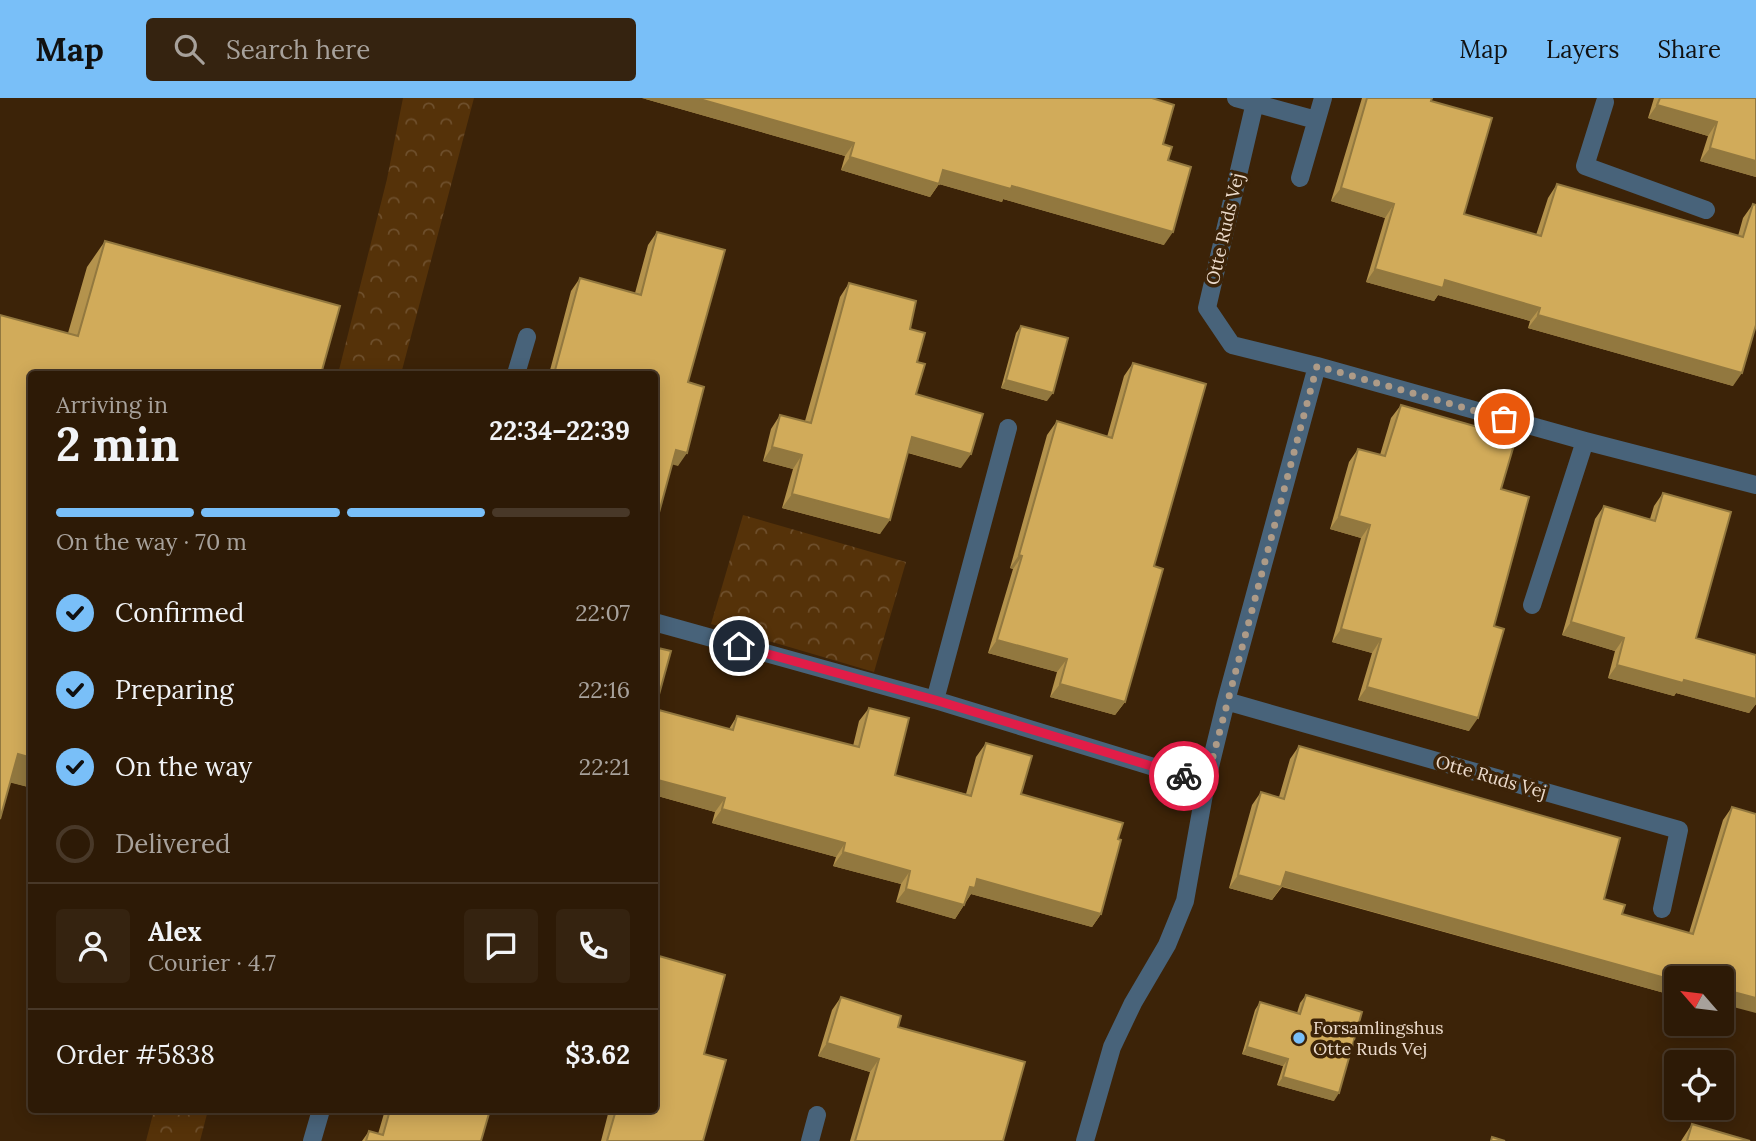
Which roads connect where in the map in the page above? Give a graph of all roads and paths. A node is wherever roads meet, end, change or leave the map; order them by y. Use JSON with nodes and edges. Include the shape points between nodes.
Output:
{"nodes":[{"id":1,"x":1236,"y":98,"type":"edge"},
{"id":2,"x":1323,"y":98,"type":"edge"},
{"id":3,"x":1601,"y":99,"type":"edge"},
{"id":4,"x":1255,"y":101,"type":"edge"},
{"id":5,"x":1316,"y":120,"type":"junction"},
{"id":6,"x":1300,"y":178,"type":"dead end"},
{"id":7,"x":1706,"y":210,"type":"dead end"},
{"id":8,"x":527,"y":337,"type":"dead end"},
{"id":9,"x":1317,"y":366,"type":"junction"},
{"id":10,"x":517,"y":371,"type":"edge"},
{"id":11,"x":1008,"y":428,"type":"dead end"},
{"id":12,"x":1585,"y":441,"type":"junction"},
{"id":13,"x":1756,"y":485,"type":"edge"},
{"id":14,"x":1532,"y":605,"type":"dead end"},
{"id":15,"x":658,"y":623,"type":"edge"},
{"id":16,"x":935,"y":700,"type":"junction"},
{"id":17,"x":1226,"y":701,"type":"junction"},
{"id":18,"x":1206,"y":783,"type":"junction"},
{"id":19,"x":1662,"y":909,"type":"dead end"},
{"id":20,"x":320,"y":1113,"type":"edge"},
{"id":21,"x":817,"y":1115,"type":"dead end"},
{"id":22,"x":313,"y":1141,"type":"edge"},
{"id":23,"x":810,"y":1141,"type":"edge"},
{"id":24,"x":1085,"y":1141,"type":"edge"}],
"edges":[{"from":1,"to":4,"type":"street"},
{"from":2,"to":5,"type":"street"},
{"from":3,"to":7,"type":"street","via":[[1585,166]]},
{"from":4,"to":5,"type":"street"},
{"from":4,"to":9,"type":"street","name":"Otte Ruds Vej","via":[[1207,308],[1232,345]]},
{"from":5,"to":6,"type":"street"},
{"from":8,"to":10,"type":"street"},
{"from":9,"to":12,"type":"street","name":"Otte Ruds Vej"},
{"from":9,"to":17,"type":"street"},
{"from":11,"to":16,"type":"street"},
{"from":12,"to":13,"type":"street","name":"Otte Ruds Vej"},
{"from":12,"to":14,"type":"street"},
{"from":15,"to":16,"type":"street"},
{"from":16,"to":18,"type":"street"},
{"from":17,"to":18,"type":"street"},
{"from":17,"to":19,"type":"street","name":"Otte Ruds Vej","via":[[1679,830]]},
{"from":18,"to":24,"type":"street","via":[[1185,901],[1167,946],[1112,1047]]},
{"from":20,"to":22,"type":"street"},
{"from":21,"to":23,"type":"street"}]}
